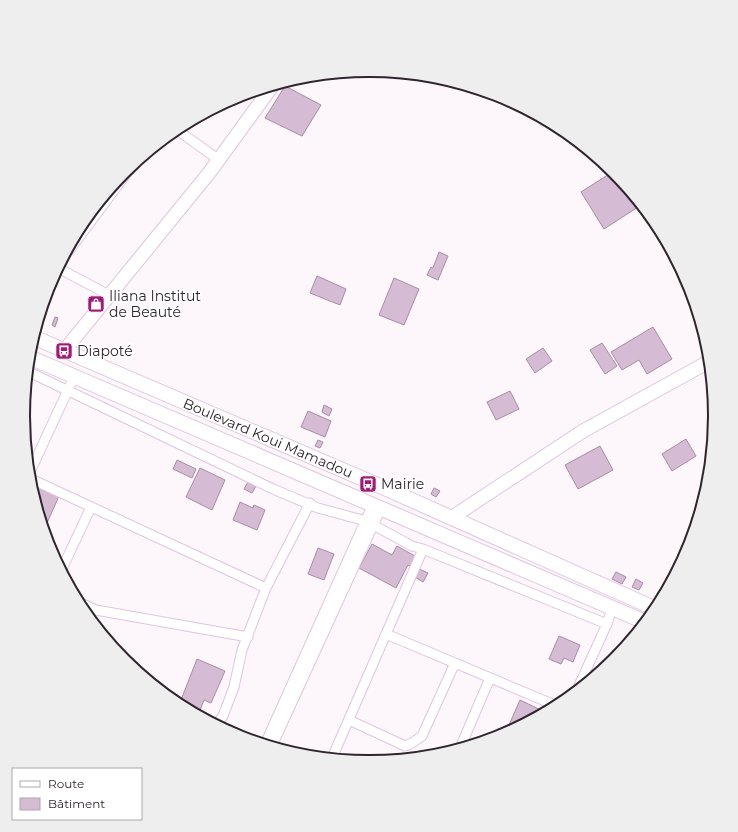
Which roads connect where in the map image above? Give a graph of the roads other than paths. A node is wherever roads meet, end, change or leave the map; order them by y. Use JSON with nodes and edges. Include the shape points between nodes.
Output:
{"nodes":[{"id":1,"x":267,"y":93,"type":"edge"},
{"id":2,"x":182,"y":133,"type":"edge"},
{"id":3,"x":219,"y":160,"type":"junction"},
{"id":4,"x":63,"y":271,"type":"edge"},
{"id":5,"x":109,"y":295,"type":"junction"},
{"id":6,"x":39,"y":340,"type":"edge"},
{"id":7,"x":64,"y":351,"type":"junction"},
{"id":8,"x":35,"y":360,"type":"edge"},
{"id":9,"x":704,"y":364,"type":"edge"},
{"id":10,"x":54,"y":368,"type":"junction"},
{"id":11,"x":33,"y":374,"type":"edge"},
{"id":12,"x":74,"y":377,"type":"junction"},
{"id":13,"x":67,"y":390,"type":"junction"},
{"id":14,"x":34,"y":464,"type":"edge"},
{"id":15,"x":37,"y":482,"type":"edge"},
{"id":16,"x":310,"y":503,"type":"junction"},
{"id":17,"x":377,"y":506,"type":"junction"},
{"id":18,"x":91,"y":507,"type":"junction"},
{"id":19,"x":451,"y":518,"type":"junction"},
{"id":20,"x":370,"y":523,"type":"junction"},
{"id":21,"x":423,"y":549,"type":"junction"},
{"id":22,"x":64,"y":564,"type":"edge"},
{"id":23,"x":266,"y":588,"type":"junction"},
{"id":24,"x":649,"y":606,"type":"edge"},
{"id":25,"x":89,"y":607,"type":"edge"},
{"id":26,"x":612,"y":609,"type":"junction"},
{"id":27,"x":640,"y":620,"type":"edge"},
{"id":28,"x":607,"y":624,"type":"junction"},
{"id":29,"x":386,"y":634,"type":"junction"},
{"id":30,"x":248,"y":637,"type":"junction"},
{"id":31,"x":455,"y":663,"type":"junction"},
{"id":32,"x":490,"y":678,"type":"junction"},
{"id":33,"x":581,"y":680,"type":"edge"},
{"id":34,"x":549,"y":703,"type":"edge"},
{"id":35,"x":220,"y":720,"type":"edge"},
{"id":36,"x":349,"y":720,"type":"junction"},
{"id":37,"x":267,"y":739,"type":"edge"},
{"id":38,"x":274,"y":741,"type":"edge"},
{"id":39,"x":463,"y":741,"type":"edge"},
{"id":40,"x":334,"y":753,"type":"edge"}],
"edges":[{"from":1,"to":3,"type":"street"},
{"from":2,"to":3,"type":"street"},
{"from":3,"to":5,"type":"street"},
{"from":4,"to":5,"type":"street"},
{"from":5,"to":7,"type":"street"},
{"from":6,"to":7,"type":"main road","name":"Boulevard Koui Mamadou"},
{"from":7,"to":10,"type":"main road"},
{"from":7,"to":19,"type":"main road","name":"Boulevard Koui Mamadou"},
{"from":8,"to":10,"type":"main road","name":"Boulevard Koui Mamadou"},
{"from":9,"to":19,"type":"street","via":[[582,430]]},
{"from":10,"to":12,"type":"main road","name":"Boulevard Koui Mamadou"},
{"from":11,"to":13,"type":"street"},
{"from":12,"to":13,"type":"street"},
{"from":12,"to":17,"type":"main road","name":"Boulevard Koui Mamadou"},
{"from":13,"to":14,"type":"street"},
{"from":13,"to":16,"type":"street","via":[[260,482]]},
{"from":15,"to":18,"type":"street"},
{"from":16,"to":20,"type":"street","via":[[318,508]]},
{"from":16,"to":23,"type":"street"},
{"from":17,"to":20,"type":"street"},
{"from":17,"to":26,"type":"main road","name":"Boulevard Koui Mamadou"},
{"from":18,"to":22,"type":"street"},
{"from":18,"to":23,"type":"street"},
{"from":19,"to":24,"type":"main road","name":"Boulevard Koui Mamadou"},
{"from":20,"to":21,"type":"street","via":[[412,546]]},
{"from":20,"to":37,"type":"street"},
{"from":20,"to":38,"type":"street"},
{"from":21,"to":28,"type":"street"},
{"from":21,"to":29,"type":"street"},
{"from":23,"to":30,"type":"street"},
{"from":25,"to":30,"type":"street"},
{"from":26,"to":27,"type":"main road","name":"Boulevard Koui Mamadou"},
{"from":26,"to":28,"type":"street"},
{"from":28,"to":33,"type":"street"},
{"from":29,"to":31,"type":"street"},
{"from":29,"to":36,"type":"street"},
{"from":30,"to":35,"type":"street","via":[[242,650],[234,687]]},
{"from":31,"to":32,"type":"street"},
{"from":31,"to":36,"type":"street","via":[[422,736],[412,743],[405,746]]},
{"from":32,"to":34,"type":"street"},
{"from":32,"to":39,"type":"street"},
{"from":36,"to":40,"type":"street"}]}
